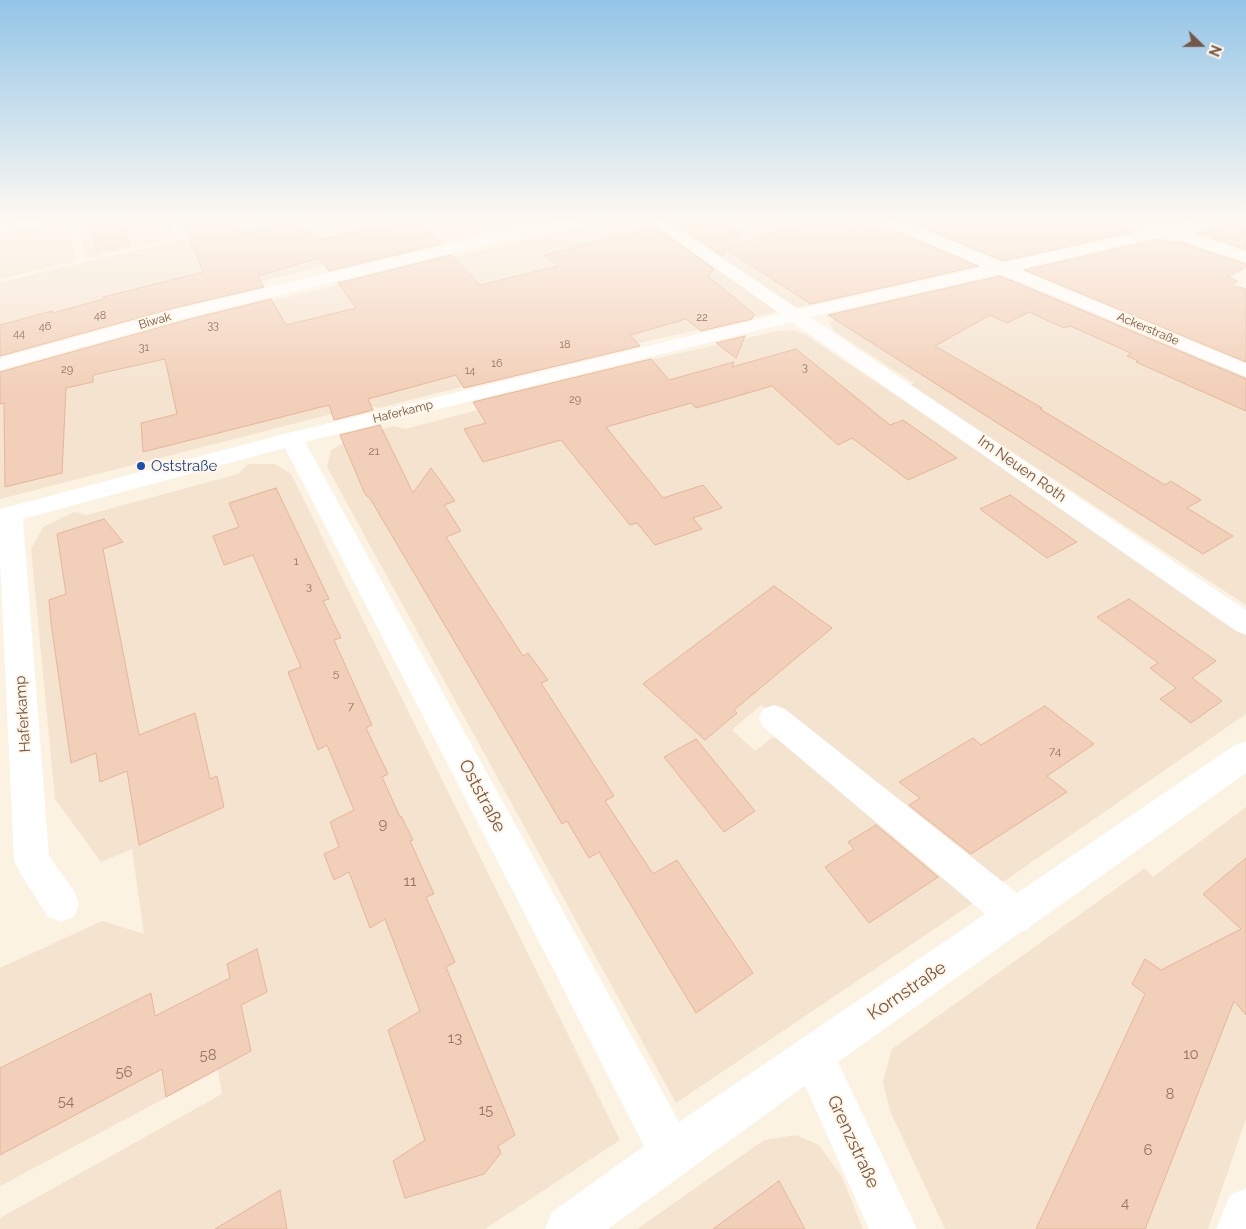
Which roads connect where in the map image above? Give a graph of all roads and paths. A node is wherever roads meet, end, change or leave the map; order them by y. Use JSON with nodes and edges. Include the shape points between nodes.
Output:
{"nodes":[{"id":1,"x":336,"y":276,"type":"edge"},
{"id":2,"x":740,"y":276,"type":"edge"},
{"id":3,"x":974,"y":276,"type":"edge"},
{"id":4,"x":1024,"y":276,"type":"edge"},
{"id":5,"x":798,"y":315,"type":"junction"},
{"id":6,"x":0,"y":364,"type":"edge"},
{"id":7,"x":1246,"y":371,"type":"edge"},
{"id":8,"x":292,"y":439,"type":"junction"},
{"id":9,"x":5,"y":516,"type":"edge"},
{"id":10,"x":1246,"y":624,"type":"edge"},
{"id":11,"x":774,"y":718,"type":"dead end"},
{"id":12,"x":1246,"y":755,"type":"edge"},
{"id":13,"x":61,"y":904,"type":"dead end"},
{"id":14,"x":1016,"y":916,"type":"junction"},
{"id":15,"x":813,"y":1056,"type":"junction"},
{"id":16,"x":672,"y":1153,"type":"junction"},
{"id":17,"x":1246,"y":1211,"type":"edge"},
{"id":18,"x":569,"y":1229,"type":"edge"},
{"id":19,"x":893,"y":1229,"type":"edge"},
{"id":20,"x":1240,"y":1229,"type":"edge"}],
"edges":[{"from":1,"to":6,"type":"street","name":"Biwak","via":[[180,314]]},
{"from":2,"to":5,"type":"street"},
{"from":3,"to":5,"type":"street","name":"Haferkamp"},
{"from":4,"to":7,"type":"street","name":"Ackerstraße"},
{"from":5,"to":8,"type":"street","name":"Haferkamp"},
{"from":5,"to":10,"type":"street","name":"Im Neuen Roth"},
{"from":8,"to":9,"type":"street","name":"Haferkamp"},
{"from":8,"to":16,"type":"street","name":"Oststraße"},
{"from":9,"to":13,"type":"street","name":"Haferkamp","via":[[32,861]]},
{"from":11,"to":14,"type":"street"},
{"from":12,"to":14,"type":"street","name":"Kornstraße"},
{"from":14,"to":15,"type":"street","name":"Kornstraße"},
{"from":15,"to":16,"type":"street","name":"Kornstraße"},
{"from":15,"to":19,"type":"street","name":"Grenzstraße"},
{"from":16,"to":18,"type":"street","name":"Kornstraße"},
{"from":17,"to":20,"type":"street"}]}
